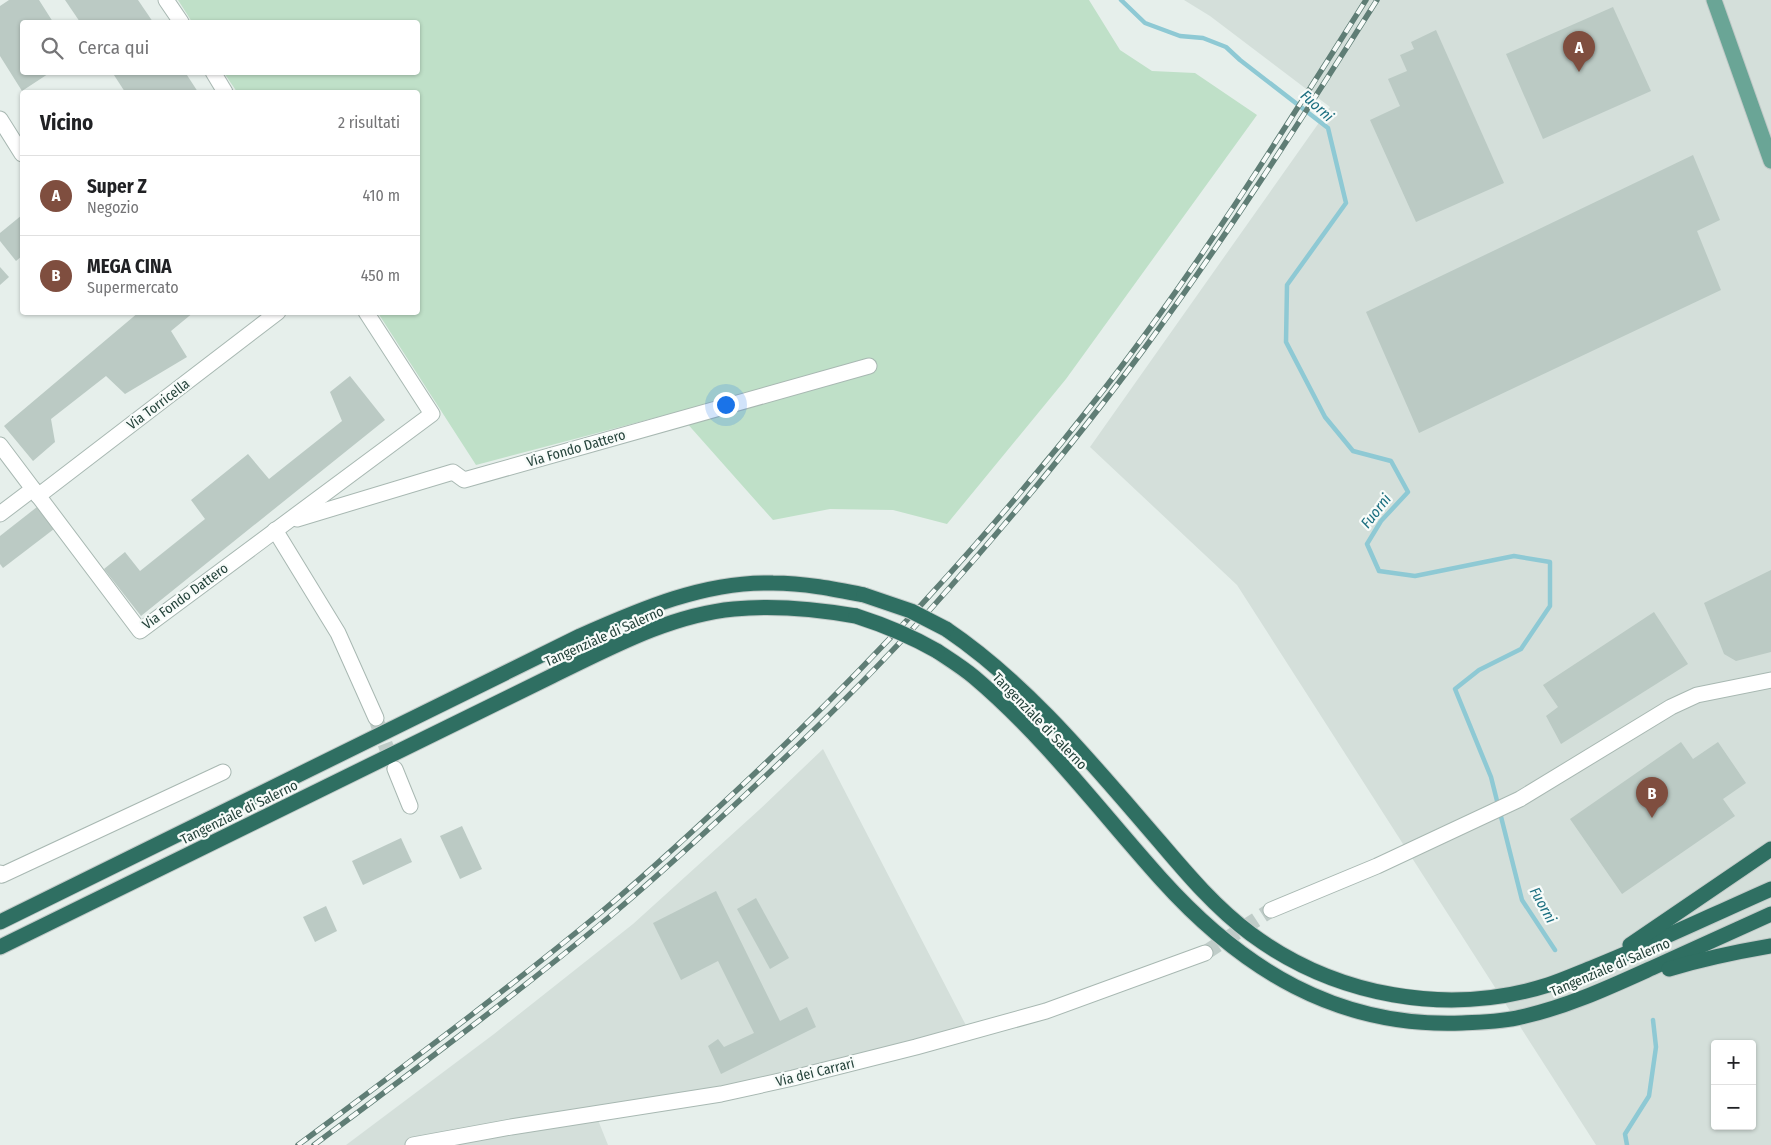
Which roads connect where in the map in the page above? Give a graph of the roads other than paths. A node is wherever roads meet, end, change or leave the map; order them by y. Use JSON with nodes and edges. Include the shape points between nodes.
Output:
{"nodes":[{"id":1,"x":166,"y":0,"type":"edge"},
{"id":2,"x":1714,"y":0,"type":"edge"},
{"id":3,"x":179,"y":20,"type":"edge"},
{"id":4,"x":214,"y":75,"type":"edge"},
{"id":5,"x":224,"y":90,"type":"edge"},
{"id":6,"x":0,"y":119,"type":"edge"},
{"id":7,"x":20,"y":151,"type":"edge"},
{"id":8,"x":1771,"y":161,"type":"edge"},
{"id":9,"x":274,"y":315,"type":"edge"},
{"id":10,"x":368,"y":315,"type":"edge"},
{"id":11,"x":869,"y":366,"type":"dead end"},
{"id":12,"x":0,"y":445,"type":"edge"},
{"id":13,"x":36,"y":493,"type":"junction"},
{"id":14,"x":0,"y":514,"type":"edge"},
{"id":15,"x":281,"y":526,"type":"junction"},
{"id":16,"x":1771,"y":680,"type":"edge"},
{"id":17,"x":376,"y":718,"type":"tunnel mouth"},
{"id":18,"x":395,"y":769,"type":"tunnel mouth"},
{"id":19,"x":223,"y":772,"type":"dead end"},
{"id":20,"x":410,"y":806,"type":"dead end"},
{"id":21,"x":1771,"y":849,"type":"edge"},
{"id":22,"x":0,"y":873,"type":"edge"},
{"id":23,"x":1771,"y":889,"type":"edge"},
{"id":24,"x":1271,"y":910,"type":"tunnel mouth"},
{"id":25,"x":1771,"y":914,"type":"edge"},
{"id":26,"x":0,"y":922,"type":"edge"},
{"id":27,"x":1771,"y":946,"type":"edge"},
{"id":28,"x":0,"y":948,"type":"edge"},
{"id":29,"x":1205,"y":952,"type":"tunnel mouth"},
{"id":30,"x":1602,"y":964,"type":"junction"},
{"id":31,"x":1605,"y":989,"type":"junction"},
{"id":32,"x":413,"y":1145,"type":"edge"}],
"edges":[{"from":1,"to":3,"type":"street"},
{"from":2,"to":8,"type":"main road"},
{"from":4,"to":5,"type":"street"},
{"from":6,"to":7,"type":"street"},
{"from":9,"to":13,"type":"street","name":"Via Torricella"},
{"from":10,"to":15,"type":"street","name":"Via Fondo Dattero","via":[[432,414]]},
{"from":11,"to":15,"type":"street","name":"Via Fondo Dattero","via":[[464,480],[453,472]]},
{"from":12,"to":13,"type":"street","name":"Via Fondo Dattero"},
{"from":13,"to":14,"type":"street"},
{"from":13,"to":15,"type":"street","name":"Via Fondo Dattero","via":[[140,631]]},
{"from":15,"to":17,"type":"street","via":[[338,633]]},
{"from":16,"to":24,"type":"street","via":[[1697,695],[1671,707],[1520,799],[1377,866]]},
{"from":18,"to":20,"type":"street"},
{"from":19,"to":22,"type":"street","via":[[2,875]]},
{"from":21,"to":30,"type":"highway"},
{"from":23,"to":30,"type":"highway","name":"Tangenziale di Salerno"},
{"from":25,"to":31,"type":"highway","name":"Tangenziale di Salerno"},
{"from":26,"to":30,"type":"highway","name":"Tangenziale di Salerno","bridge":true,"via":[[580,636],[654,605],[708,589],[772,582],[828,588],[892,603],[974,648],[1024,691],[1222,909],[1250,933],[1288,958],[1363,989],[1430,1000],[1502,996],[1547,985]]},
{"from":27,"to":31,"type":"highway","via":[[1702,959]]},
{"from":28,"to":31,"type":"highway","name":"Tangenziale di Salerno","bridge":true,"via":[[620,644],[665,625],[704,614],[742,608],[800,608],[856,616],[884,625],[937,651],[972,675],[1024,724],[1207,926],[1246,958],[1317,998],[1366,1014],[1444,1024],[1520,1018],[1560,1007]]},
{"from":29,"to":32,"type":"street","name":"Via dei Carrari","via":[[1046,1011],[793,1078],[721,1094]]}]}
